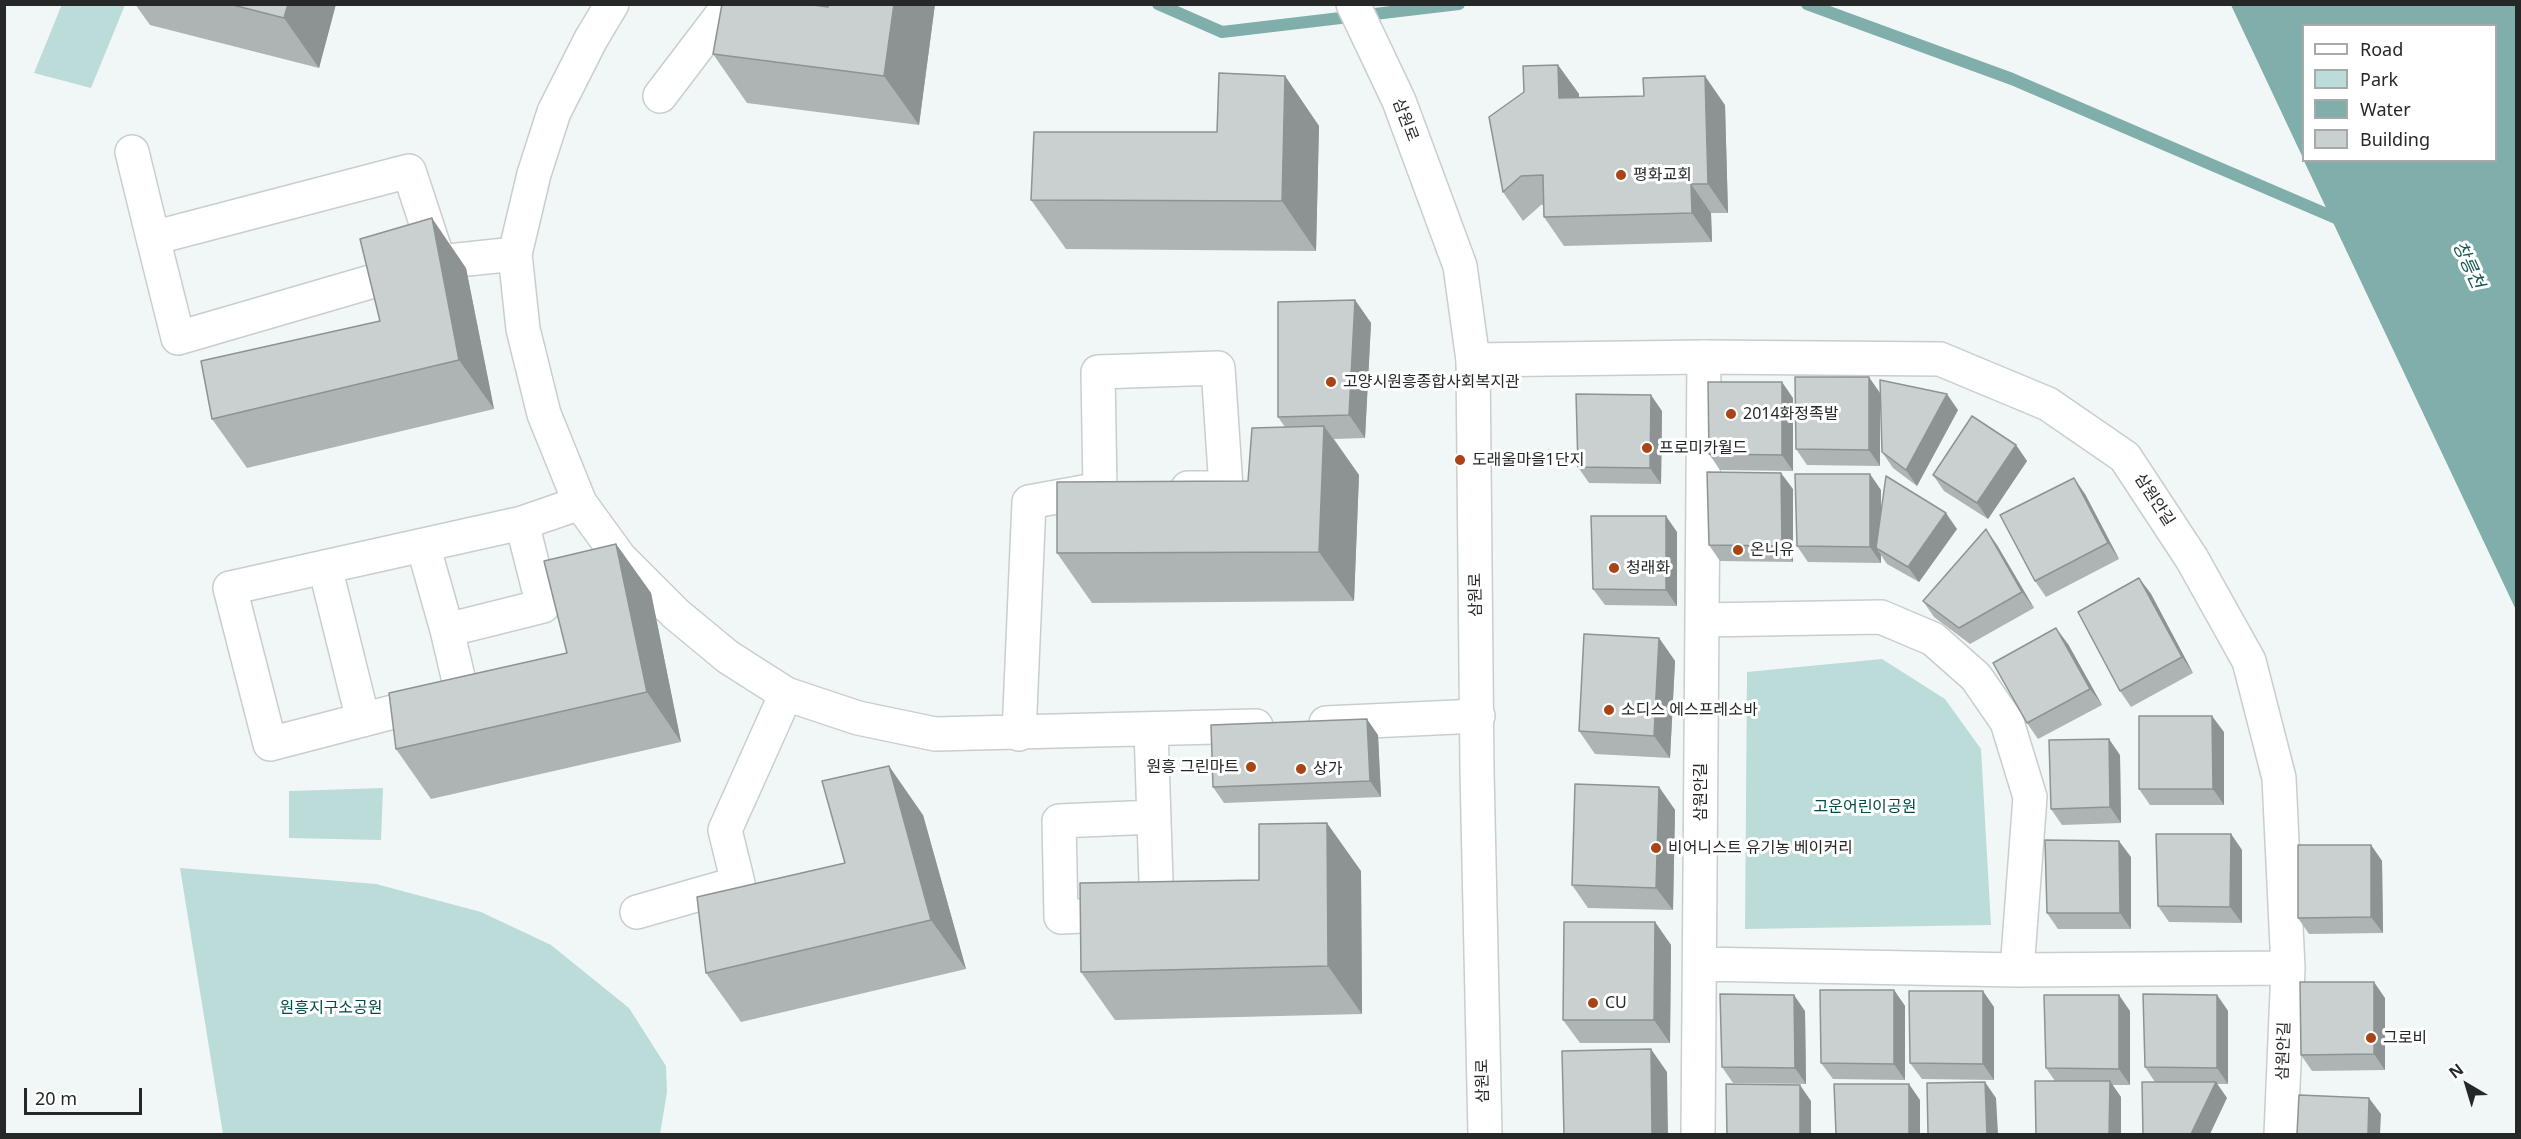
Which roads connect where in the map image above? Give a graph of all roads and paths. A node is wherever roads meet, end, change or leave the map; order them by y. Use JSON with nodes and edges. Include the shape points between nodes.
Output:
{"nodes":[{"id":1,"x":612,"y":4,"type":"edge"},
{"id":2,"x":730,"y":4,"type":"edge"},
{"id":3,"x":1353,"y":4,"type":"edge"},
{"id":4,"x":660,"y":96,"type":"dead end"},
{"id":5,"x":132,"y":152,"type":"dead end"},
{"id":6,"x":153,"y":238,"type":"junction"},
{"id":7,"x":515,"y":254,"type":"junction"},
{"id":8,"x":439,"y":262,"type":"junction"},
{"id":9,"x":1704,"y":357,"type":"junction"},
{"id":10,"x":1473,"y":360,"type":"junction"},
{"id":11,"x":1100,"y":489,"type":"junction"},
{"id":12,"x":580,"y":502,"type":"junction"},
{"id":13,"x":522,"y":523,"type":"junction"},
{"id":14,"x":423,"y":545,"type":"junction"},
{"id":15,"x":325,"y":567,"type":"junction"},
{"id":16,"x":1702,"y":620,"type":"junction"},
{"id":17,"x":447,"y":630,"type":"junction"},
{"id":18,"x":786,"y":694,"type":"junction"},
{"id":19,"x":1478,"y":717,"type":"junction"},
{"id":20,"x":363,"y":720,"type":"junction"},
{"id":21,"x":1151,"y":729,"type":"junction"},
{"id":22,"x":1019,"y":734,"type":"junction"},
{"id":23,"x":1154,"y":818,"type":"junction"},
{"id":24,"x":637,"y":912,"type":"dead end"},
{"id":25,"x":1700,"y":964,"type":"junction"},
{"id":26,"x":2288,"y":968,"type":"junction"},
{"id":27,"x":2017,"y":970,"type":"junction"},
{"id":28,"x":1485,"y":1134,"type":"edge"},
{"id":29,"x":1698,"y":1134,"type":"edge"},
{"id":30,"x":2281,"y":1134,"type":"edge"}],
"edges":[{"from":1,"to":7,"type":"street","via":[[554,112]]},
{"from":2,"to":4,"type":"street"},
{"from":3,"to":10,"type":"street","name":"삼원로","via":[[1385,71],[1460,266]]},
{"from":5,"to":6,"type":"street"},
{"from":6,"to":8,"type":"street","via":[[409,171]]},
{"from":6,"to":8,"type":"street","via":[[178,338]]},
{"from":7,"to":8,"type":"street"},
{"from":7,"to":12,"type":"street","via":[[523,329],[544,414]]},
{"from":9,"to":10,"type":"street","name":"삼원안길"},
{"from":9,"to":16,"type":"street","name":"삼원안길"},
{"from":9,"to":26,"type":"street","name":"삼원안길","via":[[1940,359],[2048,404],[2125,457],[2192,559],[2249,661],[2278,778]]},
{"from":10,"to":19,"type":"street","name":"삼원로"},
{"from":11,"to":11,"type":"street","via":[[1226,488],[1218,368],[1098,372]]},
{"from":11,"to":22,"type":"street","via":[[1029,502]]},
{"from":12,"to":13,"type":"street"},
{"from":12,"to":18,"type":"street","via":[[620,558],[676,614],[728,657]]},
{"from":13,"to":14,"type":"street"},
{"from":13,"to":17,"type":"street","via":[[543,606]]},
{"from":14,"to":15,"type":"street"},
{"from":14,"to":17,"type":"street"},
{"from":15,"to":20,"type":"street"},
{"from":15,"to":20,"type":"street","via":[[230,588],[270,744]]},
{"from":16,"to":25,"type":"street","name":"삼원안길"},
{"from":16,"to":27,"type":"street","via":[[1881,617],[1933,639],[1976,677],[2007,722],[2030,797]]},
{"from":17,"to":20,"type":"street","via":[[462,694]]},
{"from":18,"to":22,"type":"street","via":[[858,718],[935,734]]},
{"from":18,"to":24,"type":"street","via":[[725,830],[738,883]]},
{"from":19,"to":21,"type":"street"},
{"from":19,"to":28,"type":"street","name":"삼원로"},
{"from":21,"to":22,"type":"street"},
{"from":21,"to":23,"type":"street"},
{"from":23,"to":23,"type":"street","via":[[1173,911],[1061,917],[1059,821]]},
{"from":25,"to":27,"type":"street"},
{"from":25,"to":29,"type":"street","name":"삼원안길"},
{"from":26,"to":27,"type":"street"},
{"from":26,"to":30,"type":"street","name":"삼원안길"}]}
